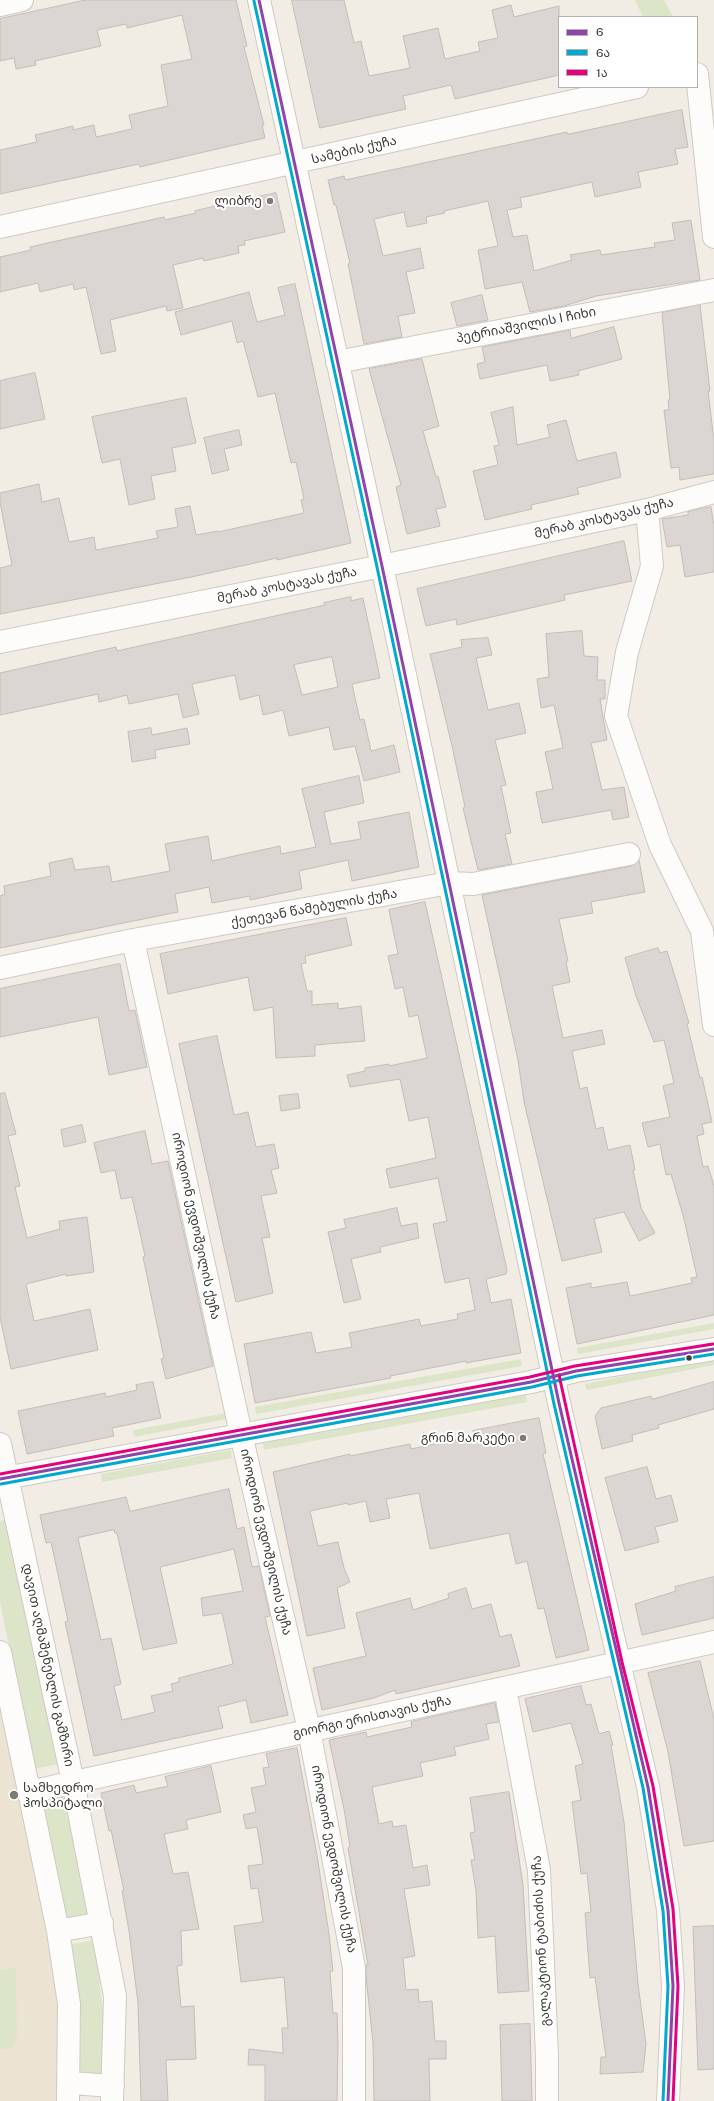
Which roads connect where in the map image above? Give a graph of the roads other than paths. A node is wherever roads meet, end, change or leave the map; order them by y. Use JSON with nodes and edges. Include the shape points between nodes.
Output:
{"nodes":[{"id":1,"x":22,"y":0,"type":"edge"},
{"id":2,"x":259,"y":0,"type":"edge"},
{"id":3,"x":0,"y":5,"type":"edge"},
{"id":4,"x":714,"y":67,"type":"edge"},
{"id":5,"x":698,"y":74,"type":"edge"},
{"id":6,"x":698,"y":84,"type":"edge"},
{"id":7,"x":633,"y":88,"type":"edge"},
{"id":8,"x":294,"y":164,"type":"junction"},
{"id":9,"x":0,"y":227,"type":"edge"},
{"id":10,"x":714,"y":237,"type":"edge"},
{"id":11,"x":714,"y":290,"type":"edge"},
{"id":12,"x":337,"y":362,"type":"junction"},
{"id":13,"x":714,"y":492,"type":"edge"},
{"id":14,"x":647,"y":510,"type":"junction"},
{"id":15,"x":382,"y":566,"type":"junction"},
{"id":16,"x":0,"y":642,"type":"edge"},
{"id":17,"x":629,"y":854,"type":"dead end"},
{"id":18,"x":449,"y":883,"type":"junction"},
{"id":19,"x":134,"y":940,"type":"junction"},
{"id":20,"x":0,"y":968,"type":"edge"},
{"id":21,"x":714,"y":1025,"type":"edge"},
{"id":22,"x":714,"y":1349,"type":"edge"},
{"id":23,"x":554,"y":1376,"type":"junction"},
{"id":24,"x":241,"y":1434,"type":"junction"},
{"id":25,"x":0,"y":1444,"type":"edge"},
{"id":26,"x":4,"y":1478,"type":"edge"},
{"id":27,"x":714,"y":1642,"type":"edge"},
{"id":28,"x":0,"y":1652,"type":"edge"},
{"id":29,"x":618,"y":1663,"type":"junction"},
{"id":30,"x":505,"y":1688,"type":"junction"},
{"id":31,"x":309,"y":1730,"type":"junction"},
{"id":32,"x":73,"y":1782,"type":"junction"},
{"id":33,"x":29,"y":1792,"type":"junction"},
{"id":34,"x":102,"y":1923,"type":"junction"},
{"id":35,"x":58,"y":1931,"type":"junction"},
{"id":36,"x":69,"y":2092,"type":"edge"},
{"id":37,"x":112,"y":2094,"type":"edge"},
{"id":38,"x":354,"y":2101,"type":"edge"},
{"id":39,"x":547,"y":2101,"type":"edge"},
{"id":40,"x":668,"y":2101,"type":"edge"}],
"edges":[{"from":1,"to":3,"type":"street"},
{"from":2,"to":8,"type":"street"},
{"from":4,"to":5,"type":"street"},
{"from":6,"to":10,"type":"street"},
{"from":7,"to":8,"type":"street","name":"სამების ქუჩა"},
{"from":8,"to":9,"type":"street","name":"სამების ქუჩა"},
{"from":8,"to":12,"type":"street"},
{"from":11,"to":12,"type":"street","name":"პეტრიაშვილის I ჩიხი"},
{"from":12,"to":15,"type":"street"},
{"from":13,"to":14,"type":"street","name":"მერაბ კოსტავას ქუჩა"},
{"from":14,"to":15,"type":"street","name":"მერაბ კოსტავას ქუჩა"},
{"from":14,"to":21,"type":"street","via":[[652,566],[627,652],[616,716],[660,845],[702,931]]},
{"from":15,"to":16,"type":"street","name":"მერაბ კოსტავას ქუჩა"},
{"from":15,"to":18,"type":"street"},
{"from":17,"to":18,"type":"street","name":"ქეთევან წამებულის ქუჩა","via":[[473,884]]},
{"from":18,"to":19,"type":"street","name":"ქეთევან წამებულის ქუჩა"},
{"from":18,"to":23,"type":"street"},
{"from":19,"to":20,"type":"street","name":"ქეთევან წამებულის ქუჩა"},
{"from":19,"to":24,"type":"street","name":"იროდიონ ევდოშვილის ქუჩა"},
{"from":22,"to":23,"type":"street"},
{"from":23,"to":24,"type":"street"},
{"from":23,"to":29,"type":"street"},
{"from":24,"to":26,"type":"street"},
{"from":24,"to":31,"type":"street","name":"იროდიონ ევდოშვილის ქუჩა"},
{"from":25,"to":26,"type":"street","name":"დავით აღმაშენებლის გამზირი"},
{"from":26,"to":32,"type":"street","name":"დავით აღმაშენებლის გამზირი"},
{"from":27,"to":29,"type":"street","name":"გიორგი ერისთავის ქუჩა"},
{"from":28,"to":33,"type":"street"},
{"from":29,"to":30,"type":"street","name":"გიორგი ერისთავის ქუჩა"},
{"from":29,"to":40,"type":"street","via":[[648,1787],[668,1910],[673,1986]]},
{"from":30,"to":31,"type":"street","name":"გიორგი ერისთავის ქუჩა"},
{"from":30,"to":39,"type":"street","name":"გალაკტიონ ტაბიძის ქუჩა","via":[[539,1870]]},
{"from":31,"to":32,"type":"street","name":"გიორგი ერისთავის ქუჩა"},
{"from":31,"to":38,"type":"street","name":"იროდიონ ევდოშვილის ქუჩა","via":[[354,1968]]},
{"from":32,"to":33,"type":"street","name":"გიორგი ერისთავის ქუჩა"},
{"from":32,"to":34,"type":"street","name":"დავით აღმაშენებლის გამზირი"},
{"from":33,"to":35,"type":"street"},
{"from":34,"to":35,"type":"street"},
{"from":34,"to":37,"type":"street","name":"დავით აღმაშენებლის გამზირი","via":[[115,1996]]},
{"from":35,"to":36,"type":"street","via":[[69,2004]]},
{"from":36,"to":37,"type":"street"}]}
